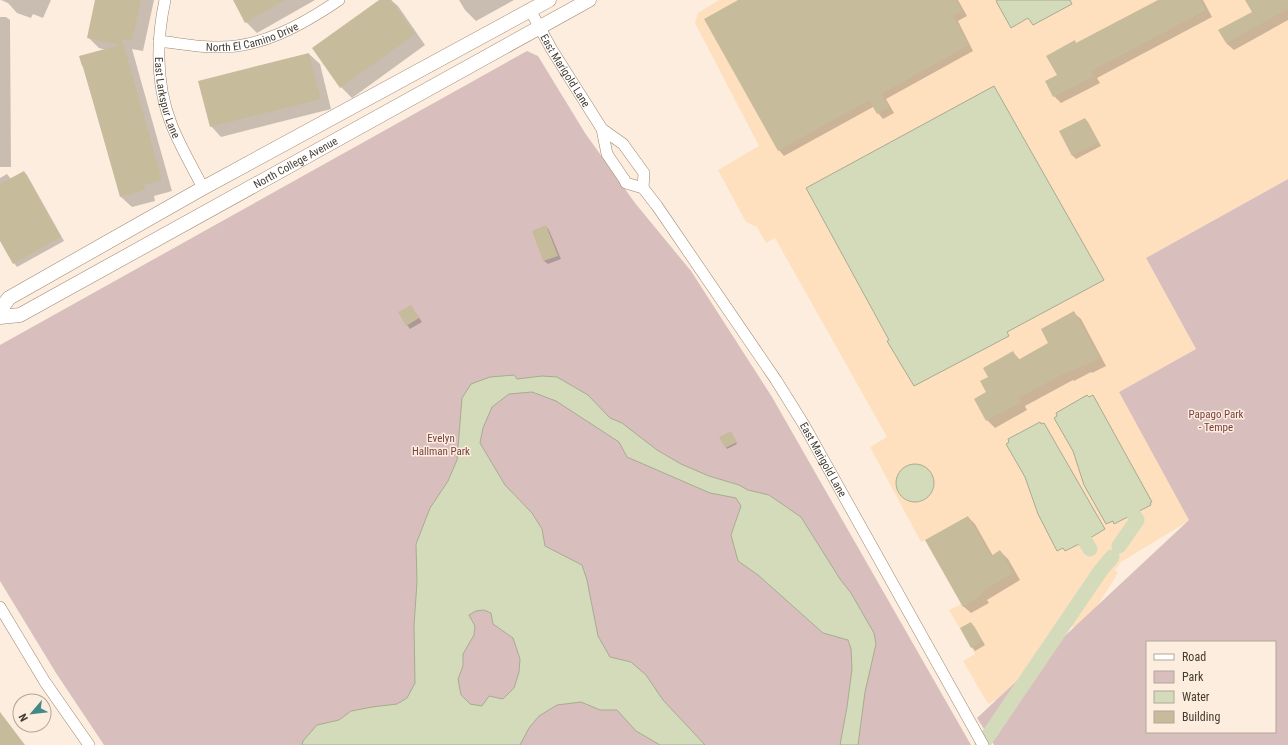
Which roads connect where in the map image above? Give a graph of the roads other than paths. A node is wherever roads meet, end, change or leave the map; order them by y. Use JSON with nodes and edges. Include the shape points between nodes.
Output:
{"nodes":[{"id":1,"x":165,"y":0,"type":"edge"},
{"id":2,"x":338,"y":0,"type":"edge"},
{"id":3,"x":549,"y":0,"type":"edge"},
{"id":4,"x":589,"y":0,"type":"edge"},
{"id":5,"x":530,"y":10,"type":"junction"},
{"id":6,"x":539,"y":27,"type":"junction"},
{"id":7,"x":158,"y":41,"type":"junction"},
{"id":8,"x":602,"y":129,"type":"junction"},
{"id":9,"x":204,"y":188,"type":"junction"},
{"id":10,"x":643,"y":188,"type":"junction"},
{"id":11,"x":0,"y":310,"type":"edge"},
{"id":12,"x":0,"y":317,"type":"edge"},
{"id":13,"x":0,"y":607,"type":"edge"},
{"id":14,"x":89,"y":745,"type":"edge"},
{"id":15,"x":983,"y":745,"type":"edge"}],
"edges":[{"from":1,"to":7,"type":"street","name":"East Larkspur Lane"},
{"from":2,"to":7,"type":"street","name":"North El Camino Drive","via":[[276,36],[247,44],[215,47]]},
{"from":3,"to":5,"type":"street","name":"North College Avenue"},
{"from":4,"to":6,"type":"street","name":"North College Avenue"},
{"from":5,"to":6,"type":"street","name":"East Marigold Lane"},
{"from":5,"to":9,"type":"street","name":"North College Avenue"},
{"from":6,"to":8,"type":"street","name":"East Marigold Lane"},
{"from":6,"to":12,"type":"street","name":"North College Avenue","via":[[20,315]]},
{"from":7,"to":9,"type":"street","name":"East Larkspur Lane","via":[[158,62],[165,103],[182,148]]},
{"from":8,"to":10,"type":"street","name":"East Marigold Lane","via":[[623,144],[644,173]]},
{"from":8,"to":10,"type":"street","name":"East Marigold Lane","via":[[607,154],[626,183]]},
{"from":9,"to":11,"type":"street","name":"North College Avenue","via":[[9,298]]},
{"from":10,"to":15,"type":"street","name":"East Marigold Lane","via":[[767,367],[804,426]]},
{"from":13,"to":14,"type":"street","via":[[45,682]]}]}
